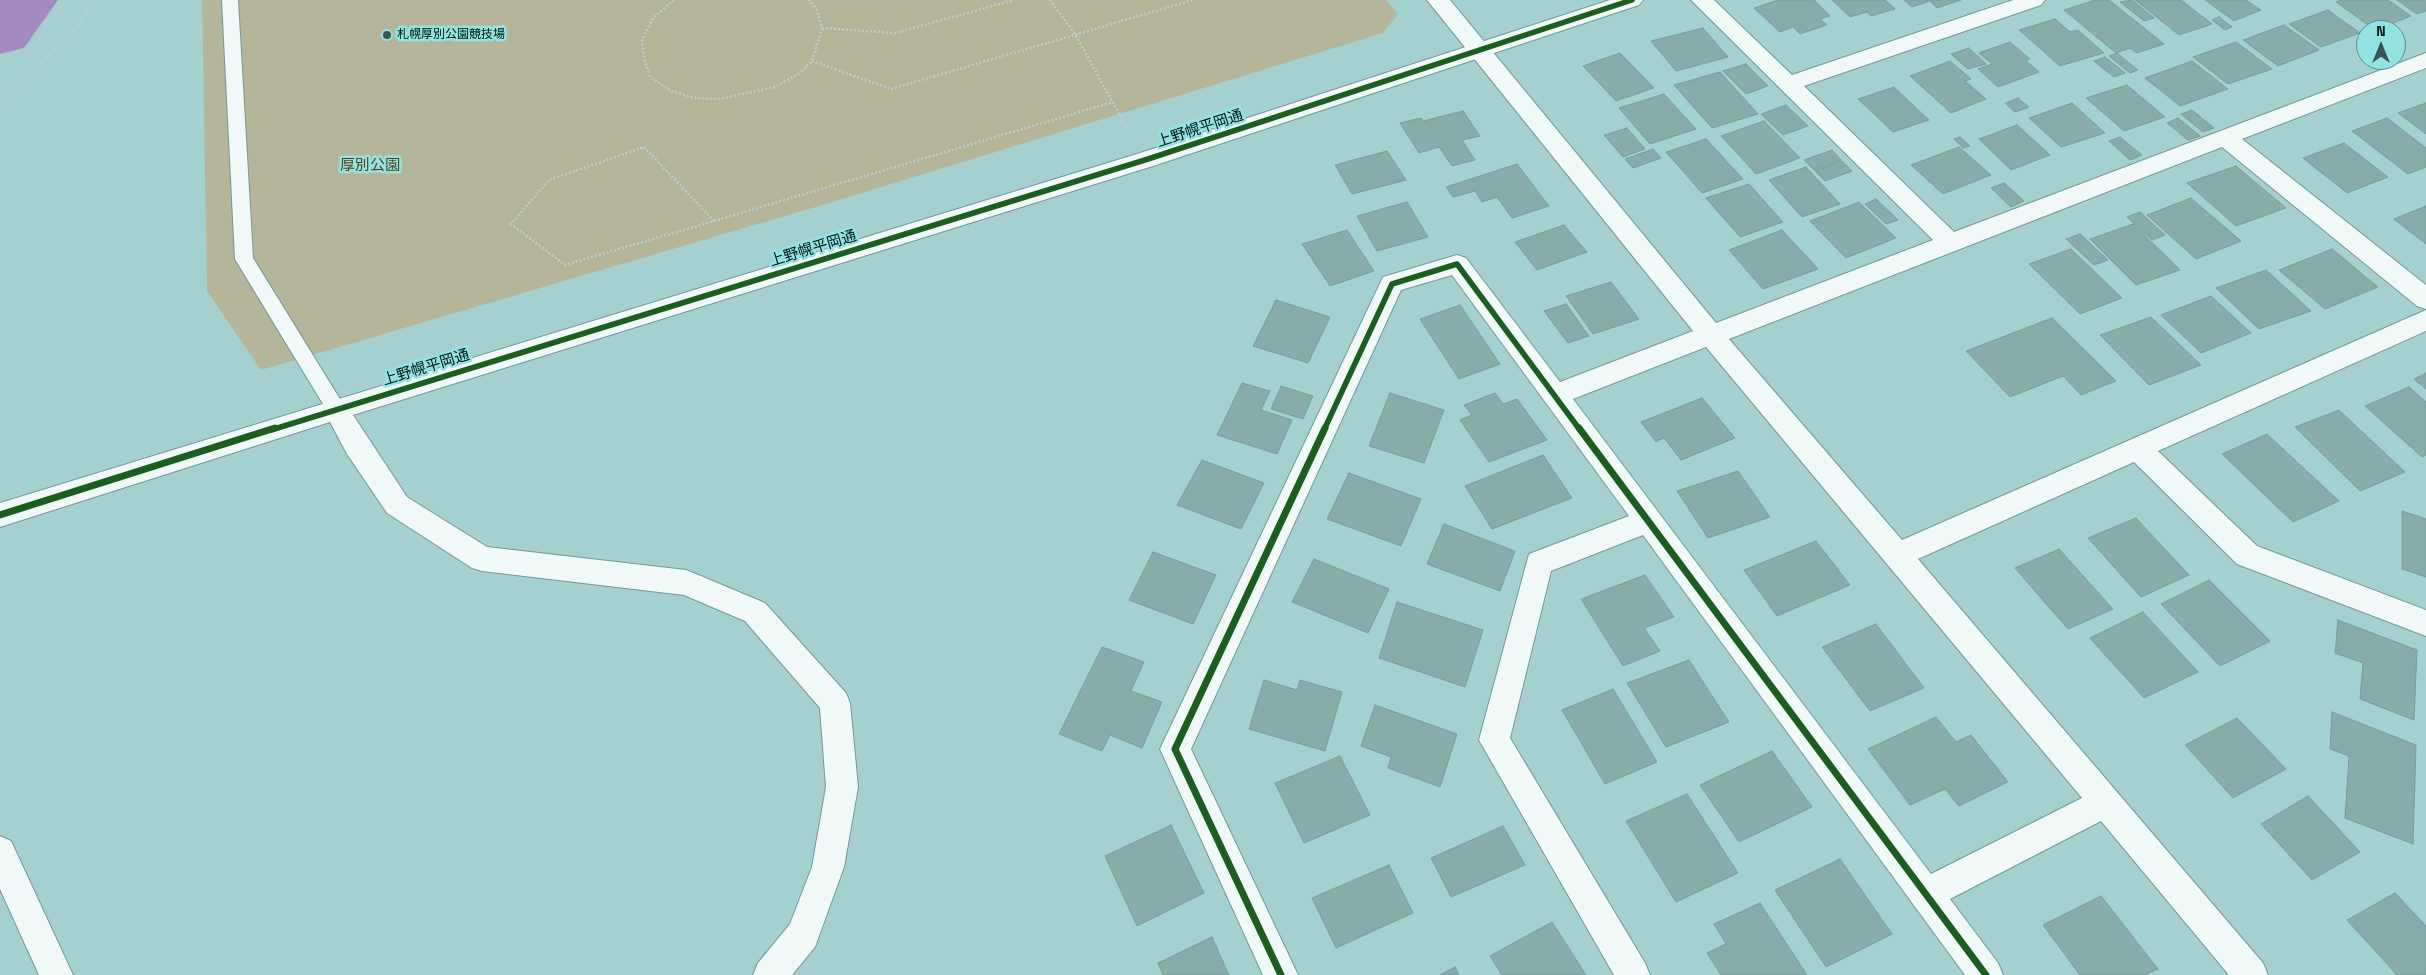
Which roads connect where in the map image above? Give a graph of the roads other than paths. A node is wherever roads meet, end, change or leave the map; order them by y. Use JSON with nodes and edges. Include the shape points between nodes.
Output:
{"nodes":[{"id":1,"x":230,"y":0,"type":"edge"},
{"id":2,"x":1438,"y":0,"type":"edge"},
{"id":3,"x":1632,"y":0,"type":"edge"},
{"id":4,"x":1702,"y":0,"type":"edge"},
{"id":5,"x":2034,"y":0,"type":"edge"},
{"id":6,"x":1482,"y":50,"type":"junction"},
{"id":7,"x":2426,"y":60,"type":"edge"},
{"id":8,"x":1788,"y":84,"type":"junction"},
{"id":9,"x":2224,"y":137,"type":"junction"},
{"id":10,"x":1950,"y":243,"type":"junction"},
{"id":11,"x":2426,"y":299,"type":"edge"},
{"id":12,"x":2426,"y":320,"type":"edge"},
{"id":13,"x":1712,"y":334,"type":"junction"},
{"id":14,"x":1554,"y":395,"type":"junction"},
{"id":15,"x":336,"y":409,"type":"junction"},
{"id":16,"x":2137,"y":448,"type":"junction"},
{"id":17,"x":2,"y":514,"type":"edge"},
{"id":18,"x":1648,"y":521,"type":"junction"},
{"id":19,"x":1898,"y":555,"type":"junction"},
{"id":20,"x":2426,"y":623,"type":"edge"},
{"id":21,"x":2106,"y":802,"type":"junction"},
{"id":22,"x":0,"y":852,"type":"edge"},
{"id":23,"x":1926,"y":894,"type":"junction"},
{"id":24,"x":56,"y":975,"type":"edge"},
{"id":25,"x":770,"y":975,"type":"edge"},
{"id":26,"x":1281,"y":975,"type":"edge"},
{"id":27,"x":1633,"y":975,"type":"edge"},
{"id":28,"x":1986,"y":975,"type":"edge"},
{"id":29,"x":2251,"y":975,"type":"edge"}],
"edges":[{"from":1,"to":15,"type":"lane","via":[[244,259]]},
{"from":2,"to":6,"type":"street"},
{"from":3,"to":6,"type":"street","name":"上野幌平岡通"},
{"from":4,"to":8,"type":"street"},
{"from":5,"to":8,"type":"street"},
{"from":6,"to":13,"type":"street"},
{"from":6,"to":15,"type":"street","name":"上野幌平岡通","via":[[1145,160]]},
{"from":7,"to":9,"type":"street"},
{"from":8,"to":10,"type":"street"},
{"from":9,"to":10,"type":"street"},
{"from":9,"to":11,"type":"street"},
{"from":10,"to":13,"type":"street"},
{"from":12,"to":16,"type":"street"},
{"from":13,"to":14,"type":"street"},
{"from":13,"to":19,"type":"street"},
{"from":14,"to":18,"type":"street"},
{"from":14,"to":26,"type":"street","via":[[1457,264],[1392,284],[1175,749]]},
{"from":15,"to":17,"type":"street","name":"上野幌平岡通"},
{"from":15,"to":25,"type":"street","via":[[397,505],[482,559],[686,582],[755,612],[835,703],[842,787],[828,867],[803,935]]},
{"from":16,"to":19,"type":"street"},
{"from":16,"to":20,"type":"street","via":[[2247,555]]},
{"from":18,"to":23,"type":"street"},
{"from":18,"to":27,"type":"street","via":[[1539,563],[1494,740]]},
{"from":19,"to":21,"type":"street"},
{"from":21,"to":23,"type":"street"},
{"from":21,"to":29,"type":"street"},
{"from":22,"to":24,"type":"street"},
{"from":23,"to":28,"type":"street"}]}
